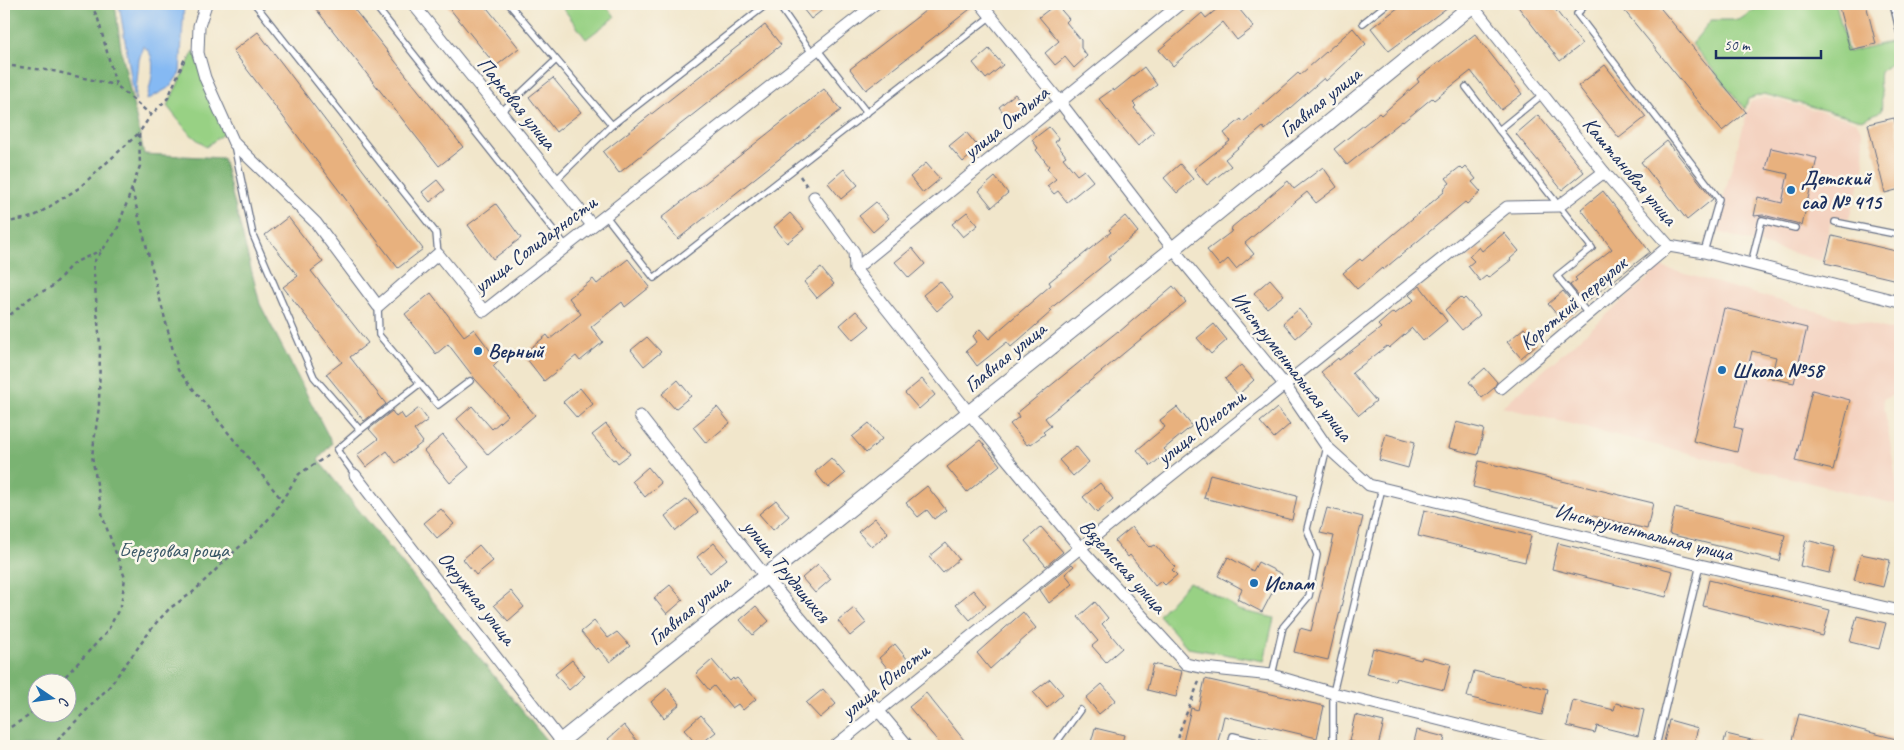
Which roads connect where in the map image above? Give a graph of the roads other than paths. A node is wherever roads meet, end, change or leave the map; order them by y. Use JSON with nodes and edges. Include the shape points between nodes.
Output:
{"nodes":[{"id":1,"x":206,"y":4,"type":"edge"},
{"id":2,"x":255,"y":4,"type":"edge"},
{"id":3,"x":374,"y":4,"type":"edge"},
{"id":4,"x":413,"y":4,"type":"edge"},
{"id":5,"x":509,"y":4,"type":"edge"},
{"id":6,"x":767,"y":4,"type":"edge"},
{"id":7,"x":778,"y":4,"type":"edge"},
{"id":8,"x":875,"y":4,"type":"edge"},
{"id":9,"x":981,"y":4,"type":"edge"},
{"id":10,"x":1180,"y":4,"type":"edge"},
{"id":11,"x":1387,"y":4,"type":"edge"},
{"id":12,"x":1472,"y":4,"type":"edge"},
{"id":13,"x":1586,"y":4,"type":"edge"},
{"id":14,"x":1892,"y":4,"type":"edge"},
{"id":15,"x":991,"y":16,"type":"junction"},
{"id":16,"x":1363,"y":23,"type":"dead end"},
{"id":17,"x":1900,"y":34,"type":"edge"},
{"id":18,"x":815,"y":51,"type":"junction"},
{"id":19,"x":556,"y":60,"type":"junction"},
{"id":20,"x":1466,"y":87,"type":"dead end"},
{"id":21,"x":1543,"y":94,"type":"junction"},
{"id":22,"x":1060,"y":102,"type":"junction"},
{"id":23,"x":501,"y":112,"type":"junction"},
{"id":24,"x":867,"y":113,"type":"junction"},
{"id":25,"x":612,"y":125,"type":"junction"},
{"id":26,"x":1499,"y":130,"type":"junction"},
{"id":27,"x":234,"y":143,"type":"junction"},
{"id":28,"x":1604,"y":172,"type":"junction"},
{"id":29,"x":556,"y":180,"type":"junction"},
{"id":30,"x":814,"y":197,"type":"road end"},
{"id":31,"x":1558,"y":206,"type":"junction"},
{"id":32,"x":605,"y":215,"type":"junction"},
{"id":33,"x":1835,"y":222,"type":"dead end"},
{"id":34,"x":592,"y":225,"type":"junction"},
{"id":35,"x":1795,"y":228,"type":"dead end"},
{"id":36,"x":1900,"y":235,"type":"edge"},
{"id":37,"x":566,"y":246,"type":"junction"},
{"id":38,"x":1669,"y":246,"type":"junction"},
{"id":39,"x":1173,"y":248,"type":"junction"},
{"id":40,"x":1704,"y":252,"type":"junction"},
{"id":41,"x":438,"y":254,"type":"junction"},
{"id":42,"x":1751,"y":264,"type":"junction"},
{"id":43,"x":855,"y":269,"type":"junction"},
{"id":44,"x":1900,"y":302,"type":"edge"},
{"id":45,"x":378,"y":306,"type":"junction"},
{"id":46,"x":1588,"y":314,"type":"junction"},
{"id":47,"x":470,"y":381,"type":"dead end"},
{"id":48,"x":419,"y":384,"type":"junction"},
{"id":49,"x":1284,"y":384,"type":"junction"},
{"id":50,"x":1501,"y":388,"type":"dead end"},
{"id":51,"x":969,"y":413,"type":"junction"},
{"id":52,"x":640,"y":416,"type":"dead end"},
{"id":53,"x":360,"y":430,"type":"junction"},
{"id":54,"x":1327,"y":447,"type":"junction"},
{"id":55,"x":355,"y":475,"type":"joint"},
{"id":56,"x":1382,"y":488,"type":"junction"},
{"id":57,"x":1080,"y":548,"type":"junction"},
{"id":58,"x":1700,"y":565,"type":"junction"},
{"id":59,"x":765,"y":576,"type":"junction"},
{"id":60,"x":1900,"y":611,"type":"edge"},
{"id":61,"x":1272,"y":675,"type":"junction"},
{"id":62,"x":1333,"y":693,"type":"junction"},
{"id":63,"x":1080,"y":710,"type":"dead end"},
{"id":64,"x":878,"y":711,"type":"junction"},
{"id":65,"x":563,"y":743,"type":"edge"},
{"id":66,"x":835,"y":746,"type":"edge"},
{"id":67,"x":908,"y":746,"type":"edge"},
{"id":68,"x":1054,"y":746,"type":"edge"},
{"id":69,"x":1231,"y":746,"type":"edge"},
{"id":70,"x":1273,"y":746,"type":"edge"},
{"id":71,"x":1333,"y":746,"type":"edge"},
{"id":72,"x":1545,"y":746,"type":"edge"},
{"id":73,"x":1656,"y":746,"type":"edge"}],
"edges":[{"from":1,"to":27,"type":"street","via":[[199,26],[198,53],[205,78]]},
{"from":2,"to":41,"type":"lane","via":[[436,233]]},
{"from":3,"to":37,"type":"lane"},
{"from":4,"to":23,"type":"street","name":"Парковая улица"},
{"from":5,"to":19,"type":"lane"},
{"from":6,"to":25,"type":"lane"},
{"from":7,"to":18,"type":"lane"},
{"from":8,"to":18,"type":"street","name":"улица Солидарности"},
{"from":9,"to":15,"type":"street","name":"Инструментальная улица"},
{"from":10,"to":22,"type":"street","name":"улица Отдыха"},
{"from":11,"to":16,"type":"lane"},
{"from":12,"to":21,"type":"street","name":"Каштановая улица"},
{"from":12,"to":39,"type":"street","name":"Главная улица"},
{"from":13,"to":40,"type":"lane","via":[[1577,14],[1719,199]]},
{"from":14,"to":17,"type":"lane"},
{"from":15,"to":22,"type":"street","name":"Инструментальная улица"},
{"from":15,"to":24,"type":"lane"},
{"from":18,"to":24,"type":"lane"},
{"from":18,"to":32,"type":"street","name":"улица Солидарности"},
{"from":19,"to":23,"type":"lane"},
{"from":19,"to":25,"type":"lane"},
{"from":20,"to":26,"type":"lane"},
{"from":21,"to":26,"type":"lane"},
{"from":21,"to":28,"type":"street","name":"Каштановая улица"},
{"from":22,"to":39,"type":"street","name":"Инструментальная улица"},
{"from":22,"to":43,"type":"street","name":"улица Отдыха"},
{"from":23,"to":29,"type":"street","name":"Парковая улица"},
{"from":24,"to":32,"type":"lane","via":[[654,278]]},
{"from":25,"to":29,"type":"lane"},
{"from":26,"to":31,"type":"lane"},
{"from":27,"to":45,"type":"street","via":[[316,223]]},
{"from":27,"to":53,"type":"lane","via":[[253,235],[314,377]]},
{"from":28,"to":31,"type":"street"},
{"from":28,"to":38,"type":"street","name":"Каштановая улица"},
{"from":29,"to":34,"type":"street","name":"Парковая улица"},
{"from":30,"to":43,"type":"street","name":"Вяземская улица","via":[[854,252]]},
{"from":31,"to":46,"type":"lane","via":[[1592,248],[1557,276]]},
{"from":31,"to":49,"type":"street","name":"улица Юности","via":[[1507,207]]},
{"from":32,"to":34,"type":"street","name":"улица Солидарности"},
{"from":33,"to":36,"type":"lane"},
{"from":34,"to":37,"type":"street","name":"улица Солидарности"},
{"from":35,"to":42,"type":"lane","via":[[1762,220]]},
{"from":37,"to":41,"type":"street","name":"улица Солидарности","via":[[484,311]]},
{"from":38,"to":40,"type":"street","name":"Каштановая улица"},
{"from":38,"to":46,"type":"street","name":"Короткий переулок"},
{"from":39,"to":49,"type":"street","name":"Инструментальная улица"},
{"from":39,"to":51,"type":"street","name":"Главная улица"},
{"from":40,"to":42,"type":"street","name":"Каштановая улица"},
{"from":41,"to":45,"type":"street"},
{"from":42,"to":44,"type":"street","name":"Каштановая улица"},
{"from":43,"to":51,"type":"street","name":"Вяземская улица"},
{"from":45,"to":48,"type":"lane","via":[[379,335]]},
{"from":46,"to":50,"type":"street","name":"Короткий переулок"},
{"from":47,"to":48,"type":"lane","via":[[438,405]]},
{"from":48,"to":53,"type":"lane"},
{"from":49,"to":54,"type":"street","name":"Инструментальная улица"},
{"from":49,"to":57,"type":"street","name":"улица Юности"},
{"from":51,"to":57,"type":"street","name":"Вяземская улица"},
{"from":51,"to":59,"type":"street","name":"Главная улица"},
{"from":52,"to":59,"type":"street","name":"улица Трудящихся"},
{"from":53,"to":55,"type":"lane","via":[[337,450]]},
{"from":54,"to":56,"type":"street","name":"Инструментальная улица","via":[[1370,485]]},
{"from":54,"to":61,"type":"lane","via":[[1307,529],[1318,555],[1309,596],[1283,627]]},
{"from":55,"to":65,"type":"street","name":"Окружная улица"},
{"from":56,"to":58,"type":"street","name":"Инструментальная улица"},
{"from":56,"to":62,"type":"lane"},
{"from":57,"to":61,"type":"street","name":"Вяземская улица","via":[[1186,664]]},
{"from":57,"to":64,"type":"street","name":"улица Юности"},
{"from":58,"to":60,"type":"street","name":"Инструментальная улица"},
{"from":58,"to":73,"type":"lane"},
{"from":59,"to":64,"type":"street","name":"улица Трудящихся"},
{"from":59,"to":65,"type":"street","name":"Главная улица"},
{"from":61,"to":62,"type":"street","name":"Вяземская улица"},
{"from":62,"to":71,"type":"lane"},
{"from":62,"to":72,"type":"street","name":"Вяземская улица"},
{"from":63,"to":68,"type":"lane"},
{"from":64,"to":66,"type":"street","name":"улица Юности"},
{"from":64,"to":67,"type":"street","name":"улица Трудящихся"},
{"from":69,"to":70,"type":"lane","via":[[1233,736]]}]}
